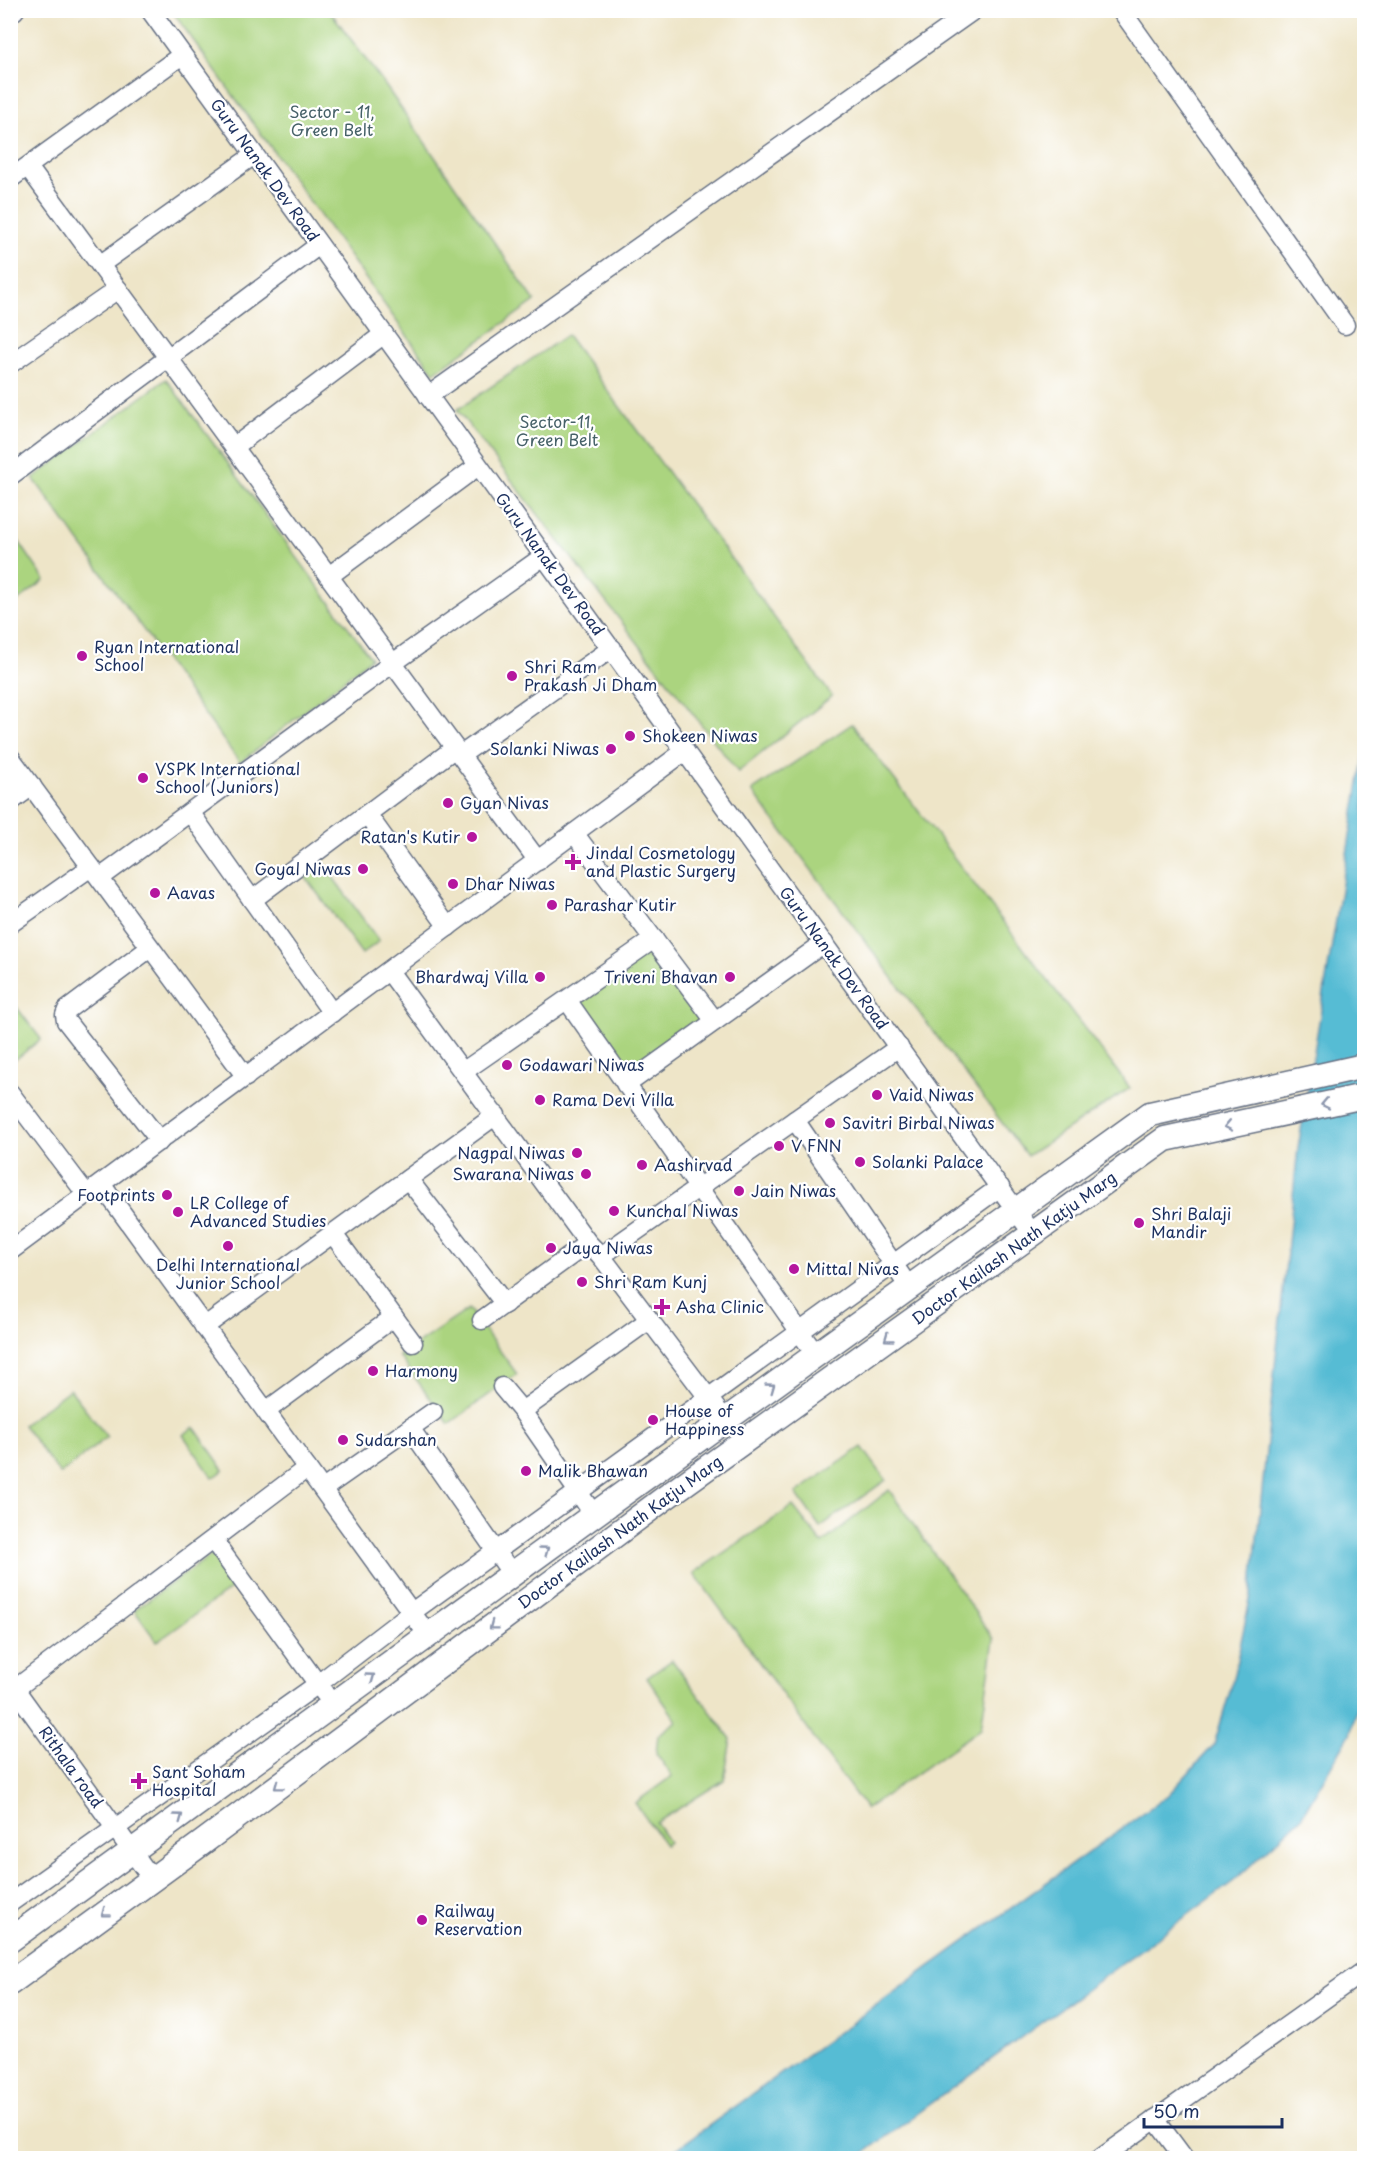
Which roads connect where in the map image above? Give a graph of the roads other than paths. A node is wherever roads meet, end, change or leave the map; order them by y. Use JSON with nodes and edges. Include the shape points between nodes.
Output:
{"nodes":[{"id":1,"x":15,"y":10,"type":"edge"},
{"id":2,"x":150,"y":10,"type":"edge"},
{"id":3,"x":974,"y":10,"type":"edge"},
{"id":4,"x":1121,"y":10,"type":"edge"},
{"id":5,"x":10,"y":14,"type":"edge"},
{"id":6,"x":182,"y":55,"type":"junction"},
{"id":7,"x":254,"y":155,"type":"junction"},
{"id":8,"x":28,"y":167,"type":"junction"},
{"id":9,"x":10,"y":179,"type":"edge"},
{"id":10,"x":319,"y":245,"type":"junction"},
{"id":11,"x":101,"y":264,"type":"junction"},
{"id":12,"x":118,"y":289,"type":"junction"},
{"id":13,"x":1345,"y":325,"type":"dead end"},
{"id":14,"x":384,"y":334,"type":"junction"},
{"id":15,"x":169,"y":358,"type":"junction"},
{"id":16,"x":10,"y":364,"type":"edge"},
{"id":17,"x":429,"y":396,"type":"junction"},
{"id":18,"x":234,"y":447,"type":"junction"},
{"id":19,"x":478,"y":466,"type":"junction"},
{"id":20,"x":10,"y":476,"type":"edge"},
{"id":21,"x":544,"y":556,"type":"junction"},
{"id":22,"x":329,"y":576,"type":"junction"},
{"id":23,"x":612,"y":648,"type":"junction"},
{"id":24,"x":393,"y":663,"type":"junction"},
{"id":25,"x":458,"y":751,"type":"junction"},
{"id":26,"x":685,"y":751,"type":"junction"},
{"id":27,"x":10,"y":757,"type":"edge"},
{"id":28,"x":32,"y":786,"type":"junction"},
{"id":29,"x":10,"y":802,"type":"edge"},
{"id":30,"x":189,"y":812,"type":"junction"},
{"id":31,"x":367,"y":813,"type":"junction"},
{"id":32,"x":574,"y":833,"type":"junction"},
{"id":33,"x":538,"y":861,"type":"junction"},
{"id":34,"x":96,"y":873,"type":"junction"},
{"id":35,"x":252,"y":900,"type":"junction"},
{"id":36,"x":10,"y":924,"type":"edge"},
{"id":37,"x":448,"y":927,"type":"junction"},
{"id":38,"x":654,"y":939,"type":"junction"},
{"id":39,"x":824,"y":944,"type":"junction"},
{"id":40,"x":150,"y":948,"type":"junction"},
{"id":41,"x":389,"y":971,"type":"junction"},
{"id":42,"x":567,"y":1000,"type":"junction"},
{"id":43,"x":332,"y":1013,"type":"junction"},
{"id":44,"x":715,"y":1021,"type":"junction"},
{"id":45,"x":899,"y":1047,"type":"junction"},
{"id":46,"x":1365,"y":1066,"type":"edge"},
{"id":47,"x":464,"y":1071,"type":"junction"},
{"id":48,"x":246,"y":1077,"type":"junction"},
{"id":49,"x":626,"y":1084,"type":"junction"},
{"id":50,"x":1365,"y":1096,"type":"edge"},
{"id":51,"x":13,"y":1102,"type":"edge"},
{"id":52,"x":496,"y":1115,"type":"junction"},
{"id":53,"x":795,"y":1120,"type":"junction"},
{"id":54,"x":160,"y":1141,"type":"junction"},
{"id":55,"x":408,"y":1179,"type":"junction"},
{"id":56,"x":1000,"y":1187,"type":"junction"},
{"id":57,"x":699,"y":1188,"type":"junction"},
{"id":58,"x":94,"y":1190,"type":"junction"},
{"id":59,"x":1016,"y":1210,"type":"junction"},
{"id":60,"x":333,"y":1234,"type":"junction"},
{"id":61,"x":1034,"y":1234,"type":"junction"},
{"id":62,"x":595,"y":1249,"type":"junction"},
{"id":63,"x":10,"y":1251,"type":"edge"},
{"id":64,"x":894,"y":1265,"type":"junction"},
{"id":65,"x":909,"y":1287,"type":"junction"},
{"id":66,"x":505,"y":1304,"type":"junction"},
{"id":67,"x":394,"y":1317,"type":"junction"},
{"id":68,"x":482,"y":1320,"type":"dead end"},
{"id":69,"x":650,"y":1320,"type":"junction"},
{"id":70,"x":204,"y":1327,"type":"junction"},
{"id":71,"x":800,"y":1332,"type":"junction"},
{"id":72,"x":413,"y":1343,"type":"dead end"},
{"id":73,"x":816,"y":1354,"type":"junction"},
{"id":74,"x":502,"y":1387,"type":"dead end"},
{"id":75,"x":708,"y":1399,"type":"junction"},
{"id":76,"x":266,"y":1411,"type":"junction"},
{"id":77,"x":522,"y":1411,"type":"junction"},
{"id":78,"x":433,"y":1412,"type":"dead end"},
{"id":79,"x":725,"y":1420,"type":"junction"},
{"id":80,"x":410,"y":1428,"type":"junction"},
{"id":81,"x":307,"y":1468,"type":"junction"},
{"id":82,"x":323,"y":1490,"type":"junction"},
{"id":83,"x":578,"y":1493,"type":"junction"},
{"id":84,"x":594,"y":1515,"type":"junction"},
{"id":85,"x":213,"y":1540,"type":"junction"},
{"id":86,"x":496,"y":1552,"type":"junction"},
{"id":87,"x":512,"y":1574,"type":"junction"},
{"id":88,"x":412,"y":1612,"type":"junction"},
{"id":89,"x":428,"y":1635,"type":"junction"},
{"id":90,"x":318,"y":1684,"type":"junction"},
{"id":91,"x":13,"y":1685,"type":"edge"},
{"id":92,"x":333,"y":1705,"type":"junction"},
{"id":93,"x":115,"y":1827,"type":"junction"},
{"id":94,"x":132,"y":1852,"type":"junction"},
{"id":95,"x":152,"y":1879,"type":"junction"},
{"id":96,"x":10,"y":1903,"type":"edge"},
{"id":97,"x":10,"y":1940,"type":"edge"},
{"id":98,"x":1365,"y":1971,"type":"edge"},
{"id":99,"x":10,"y":1983,"type":"edge"},
{"id":100,"x":1155,"y":2119,"type":"junction"},
{"id":101,"x":1101,"y":2158,"type":"edge"},
{"id":102,"x":1184,"y":2158,"type":"edge"}],
"edges":[{"from":1,"to":5,"type":"street"},
{"from":2,"to":6,"type":"street","name":"Guru Nanak Dev Road"},
{"from":3,"to":17,"type":"street"},
{"from":4,"to":13,"type":"street"},
{"from":6,"to":7,"type":"street","name":"Guru Nanak Dev Road"},
{"from":6,"to":8,"type":"street"},
{"from":7,"to":10,"type":"street","name":"Guru Nanak Dev Road"},
{"from":7,"to":11,"type":"street"},
{"from":8,"to":9,"type":"street"},
{"from":8,"to":11,"type":"street"},
{"from":10,"to":14,"type":"street","name":"Guru Nanak Dev Road"},
{"from":10,"to":15,"type":"street"},
{"from":11,"to":12,"type":"street"},
{"from":12,"to":15,"type":"street"},
{"from":12,"to":16,"type":"street"},
{"from":14,"to":17,"type":"street","name":"Guru Nanak Dev Road"},
{"from":14,"to":18,"type":"street"},
{"from":15,"to":18,"type":"street"},
{"from":15,"to":20,"type":"street"},
{"from":17,"to":19,"type":"street","name":"Guru Nanak Dev Road"},
{"from":18,"to":22,"type":"street"},
{"from":19,"to":21,"type":"street","name":"Guru Nanak Dev Road"},
{"from":19,"to":22,"type":"street"},
{"from":21,"to":23,"type":"street","name":"Guru Nanak Dev Road"},
{"from":21,"to":24,"type":"street"},
{"from":22,"to":24,"type":"street"},
{"from":23,"to":25,"type":"street"},
{"from":23,"to":26,"type":"street","name":"Guru Nanak Dev Road"},
{"from":24,"to":25,"type":"street"},
{"from":24,"to":30,"type":"street"},
{"from":25,"to":31,"type":"street"},
{"from":25,"to":33,"type":"street"},
{"from":26,"to":32,"type":"street"},
{"from":26,"to":39,"type":"street","name":"Guru Nanak Dev Road"},
{"from":27,"to":28,"type":"street"},
{"from":28,"to":29,"type":"street"},
{"from":28,"to":34,"type":"street"},
{"from":30,"to":34,"type":"street"},
{"from":30,"to":35,"type":"street"},
{"from":31,"to":35,"type":"street"},
{"from":31,"to":37,"type":"street"},
{"from":32,"to":33,"type":"street"},
{"from":32,"to":38,"type":"street"},
{"from":33,"to":37,"type":"street"},
{"from":34,"to":36,"type":"street"},
{"from":34,"to":40,"type":"street"},
{"from":35,"to":43,"type":"street"},
{"from":37,"to":41,"type":"street"},
{"from":38,"to":42,"type":"street"},
{"from":38,"to":44,"type":"street"},
{"from":39,"to":44,"type":"street"},
{"from":39,"to":45,"type":"street","name":"Guru Nanak Dev Road"},
{"from":40,"to":48,"type":"street"},
{"from":40,"to":54,"type":"street","via":[[67,1010],[65,1016]]},
{"from":41,"to":43,"type":"street"},
{"from":41,"to":47,"type":"street"},
{"from":42,"to":47,"type":"street"},
{"from":42,"to":49,"type":"street"},
{"from":43,"to":48,"type":"street"},
{"from":44,"to":49,"type":"street"},
{"from":45,"to":53,"type":"street"},
{"from":45,"to":56,"type":"street","name":"Guru Nanak Dev Road"},
{"from":46,"to":59,"type":"main road","name":"Doctor Kailash Nath Katju Marg","via":[[1150,1114]]},
{"from":47,"to":52,"type":"street"},
{"from":48,"to":54,"type":"street"},
{"from":49,"to":57,"type":"street"},
{"from":50,"to":61,"type":"main road","name":"Doctor Kailash Nath Katju Marg","one_way":true,"via":[[1165,1140]]},
{"from":51,"to":58,"type":"street"},
{"from":52,"to":55,"type":"street"},
{"from":52,"to":62,"type":"street"},
{"from":53,"to":57,"type":"street"},
{"from":53,"to":64,"type":"street"},
{"from":54,"to":58,"type":"street"},
{"from":55,"to":60,"type":"street"},
{"from":55,"to":66,"type":"street"},
{"from":56,"to":59,"type":"street","name":"Guru Nanak Dev Road"},
{"from":56,"to":64,"type":"street"},
{"from":57,"to":62,"type":"street"},
{"from":57,"to":71,"type":"street"},
{"from":58,"to":63,"type":"street"},
{"from":58,"to":70,"type":"street"},
{"from":59,"to":61,"type":"street","name":"Guru Nanak Dev Road"},
{"from":59,"to":65,"type":"main road","name":"Doctor Kailash Nath Katju Marg"},
{"from":60,"to":67,"type":"street"},
{"from":60,"to":70,"type":"street"},
{"from":61,"to":95,"type":"main road","name":"Doctor Kailash Nath Katju Marg","one_way":true,"via":[[662,1500]]},
{"from":62,"to":66,"type":"street"},
{"from":62,"to":69,"type":"street"},
{"from":64,"to":65,"type":"street"},
{"from":64,"to":71,"type":"street"},
{"from":65,"to":73,"type":"main road","name":"Doctor Kailash Nath Katju Marg"},
{"from":66,"to":68,"type":"street"},
{"from":67,"to":72,"type":"street"},
{"from":67,"to":76,"type":"street"},
{"from":69,"to":75,"type":"street"},
{"from":69,"to":77,"type":"street"},
{"from":70,"to":76,"type":"street"},
{"from":71,"to":73,"type":"street"},
{"from":71,"to":75,"type":"street"},
{"from":79,"to":73,"type":"main road","name":"Doctor Kailash Nath Katju Marg","one_way":true},
{"from":74,"to":77,"type":"street"},
{"from":75,"to":79,"type":"street"},
{"from":75,"to":83,"type":"street"},
{"from":76,"to":81,"type":"street"},
{"from":77,"to":83,"type":"street"},
{"from":78,"to":80,"type":"street"},
{"from":79,"to":84,"type":"main road","name":"Doctor Kailash Nath Katju Marg"},
{"from":80,"to":82,"type":"street"},
{"from":80,"to":86,"type":"street"},
{"from":81,"to":82,"type":"street"},
{"from":81,"to":85,"type":"street"},
{"from":82,"to":88,"type":"street"},
{"from":83,"to":84,"type":"street"},
{"from":83,"to":86,"type":"street"},
{"from":87,"to":84,"type":"main road","name":"Doctor Kailash Nath Katju Marg","one_way":true},
{"from":85,"to":90,"type":"street"},
{"from":85,"to":91,"type":"street"},
{"from":86,"to":87,"type":"street"},
{"from":86,"to":88,"type":"street"},
{"from":87,"to":89,"type":"main road","name":"Doctor Kailash Nath Katju Marg"},
{"from":88,"to":89,"type":"street"},
{"from":88,"to":90,"type":"street"},
{"from":92,"to":89,"type":"main road","name":"Doctor Kailash Nath Katju Marg","one_way":true},
{"from":90,"to":92,"type":"street"},
{"from":90,"to":93,"type":"street"},
{"from":91,"to":93,"type":"street","name":"Rithala road"},
{"from":94,"to":92,"type":"main road","name":"Doctor Kailash Nath Katju Marg","one_way":true},
{"from":93,"to":94,"type":"street","name":"Rithala road"},
{"from":93,"to":96,"type":"street"},
{"from":94,"to":95,"type":"street","name":"Rithala road"},
{"from":94,"to":97,"type":"main road","name":"Doctor Kailash Nath Katju Marg"},
{"from":95,"to":99,"type":"main road","name":"Doctor Kailash Nath Katju Marg","one_way":true},
{"from":98,"to":100,"type":"street"},
{"from":100,"to":101,"type":"street"},
{"from":100,"to":102,"type":"street"}]}
